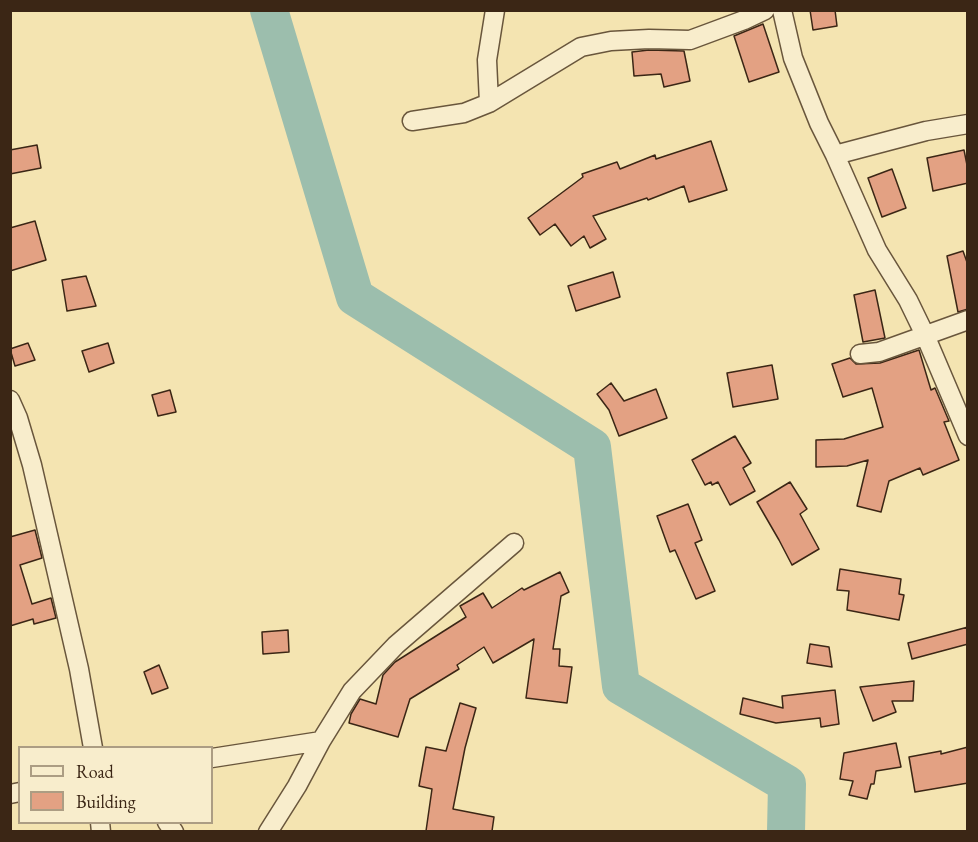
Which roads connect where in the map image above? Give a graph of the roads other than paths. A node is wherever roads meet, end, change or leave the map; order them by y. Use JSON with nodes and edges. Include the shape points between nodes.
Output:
{"nodes":[{"id":1,"x":495,"y":10,"type":"edge"},
{"id":2,"x":765,"y":10,"type":"edge"},
{"id":3,"x":782,"y":10,"type":"edge"},
{"id":4,"x":489,"y":103,"type":"junction"},
{"id":5,"x":412,"y":121,"type":"dead end"},
{"id":6,"x":968,"y":124,"type":"edge"},
{"id":7,"x":835,"y":155,"type":"junction"},
{"id":8,"x":968,"y":320,"type":"edge"},
{"id":9,"x":925,"y":335,"type":"junction"},
{"id":10,"x":860,"y":354,"type":"dead end"},
{"id":11,"x":10,"y":400,"type":"edge"},
{"id":12,"x":968,"y":436,"type":"edge"},
{"id":13,"x":514,"y":543,"type":"dead end"},
{"id":14,"x":321,"y":741,"type":"junction"},
{"id":15,"x":93,"y":746,"type":"edge"},
{"id":16,"x":213,"y":758,"type":"edge"},
{"id":17,"x":268,"y":831,"type":"edge"}],
"edges":[{"from":1,"to":4,"type":"street","via":[[487,60]]},
{"from":2,"to":4,"type":"street","via":[[690,40],[611,41],[580,47]]},
{"from":3,"to":7,"type":"street","via":[[793,58]]},
{"from":4,"to":5,"type":"street","via":[[464,113]]},
{"from":6,"to":7,"type":"street"},
{"from":7,"to":9,"type":"street","via":[[877,250]]},
{"from":8,"to":9,"type":"street"},
{"from":9,"to":10,"type":"street","via":[[879,352]]},
{"from":9,"to":12,"type":"street"},
{"from":11,"to":15,"type":"street","via":[[32,465]]},
{"from":13,"to":14,"type":"street","via":[[396,645],[352,691]]},
{"from":14,"to":16,"type":"street"},
{"from":14,"to":17,"type":"street"}]}
